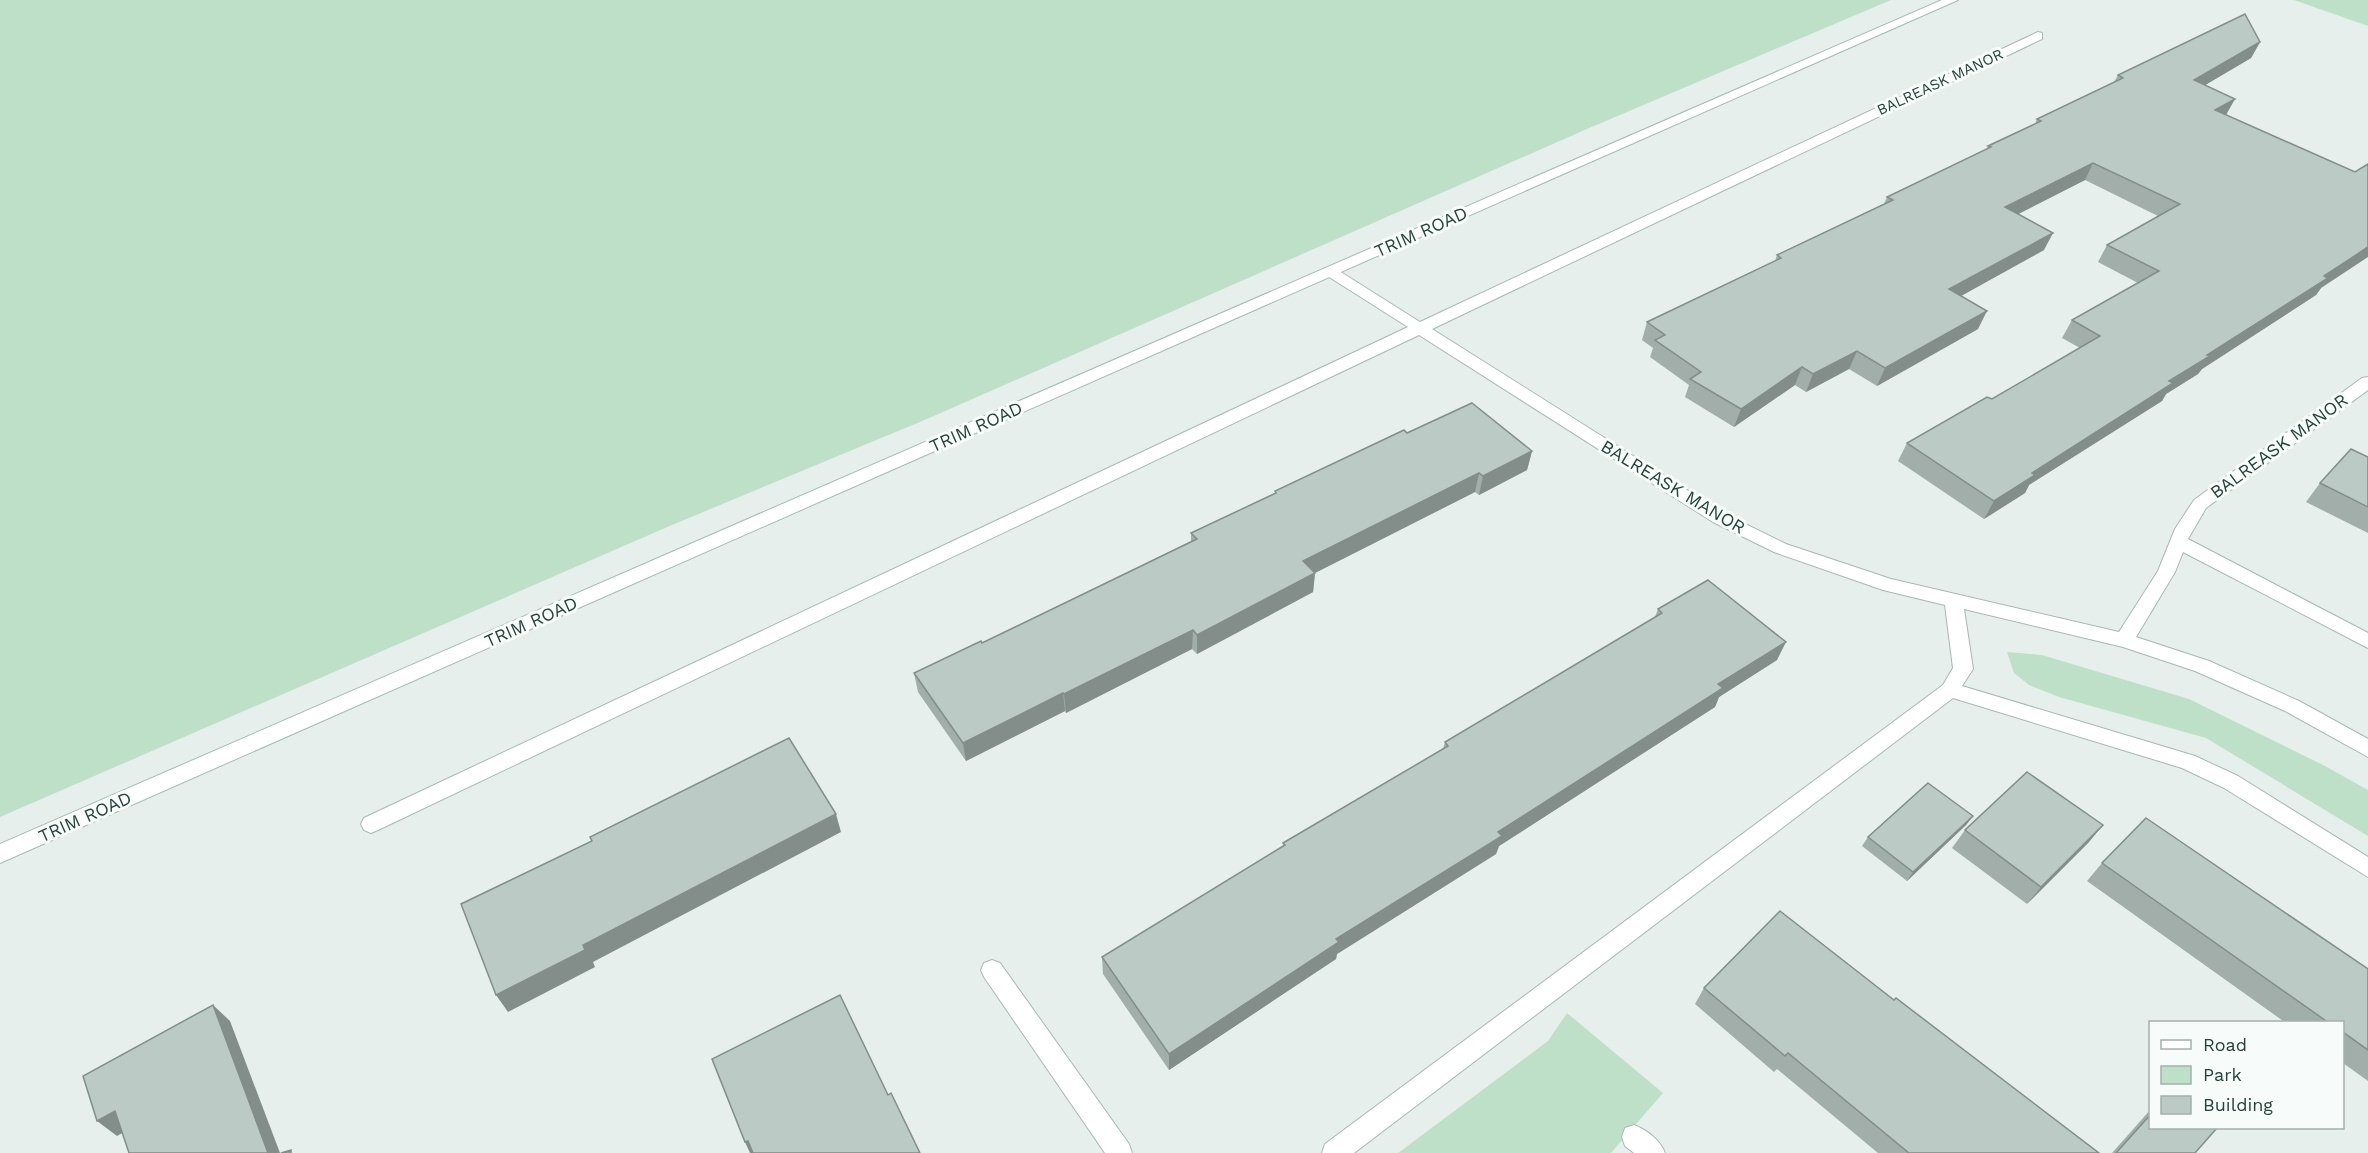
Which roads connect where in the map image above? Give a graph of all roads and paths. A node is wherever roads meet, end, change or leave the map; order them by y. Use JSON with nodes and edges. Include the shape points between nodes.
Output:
{"nodes":[{"id":1,"x":1952,"y":0,"type":"edge"},
{"id":2,"x":2038,"y":36,"type":"dead end"},
{"id":3,"x":1331,"y":272,"type":"junction"},
{"id":4,"x":1419,"y":327,"type":"junction"},
{"id":5,"x":2368,"y":382,"type":"edge"},
{"id":6,"x":2179,"y":542,"type":"junction"},
{"id":7,"x":1953,"y":600,"type":"junction"},
{"id":8,"x":2124,"y":640,"type":"junction"},
{"id":9,"x":2368,"y":641,"type":"edge"},
{"id":10,"x":1950,"y":690,"type":"junction"},
{"id":11,"x":2368,"y":749,"type":"edge"},
{"id":12,"x":371,"y":824,"type":"dead end"},
{"id":13,"x":0,"y":854,"type":"edge"},
{"id":14,"x":2368,"y":868,"type":"edge"},
{"id":15,"x":992,"y":970,"type":"dead end"},
{"id":16,"x":1634,"y":1137,"type":"dead end"},
{"id":17,"x":1120,"y":1153,"type":"edge"},
{"id":18,"x":1334,"y":1153,"type":"edge"},
{"id":19,"x":1653,"y":1153,"type":"edge"}],
"edges":[{"from":1,"to":3,"type":"street","name":"TRIM ROAD"},
{"from":2,"to":4,"type":"street","name":"BALREASK MANOR"},
{"from":3,"to":4,"type":"street","name":"BALREASK MANOR"},
{"from":3,"to":13,"type":"street","name":"TRIM ROAD"},
{"from":4,"to":7,"type":"street","name":"BALREASK MANOR","via":[[1719,518],[1780,548],[1889,585]]},
{"from":4,"to":12,"type":"street"},
{"from":5,"to":6,"type":"street","name":"BALREASK MANOR","via":[[2200,504]]},
{"from":6,"to":8,"type":"street","name":"BALREASK MANOR","via":[[2166,572]]},
{"from":6,"to":9,"type":"street"},
{"from":7,"to":8,"type":"street","name":"BALREASK MANOR"},
{"from":7,"to":10,"type":"street","via":[[1963,669]]},
{"from":8,"to":11,"type":"street","name":"BALREASK MANOR","via":[[2202,666],[2292,706]]},
{"from":10,"to":14,"type":"street","via":[[2188,762],[2231,782]]},
{"from":10,"to":18,"type":"street"},
{"from":15,"to":17,"type":"street"},
{"from":16,"to":19,"type":"street"}]}
